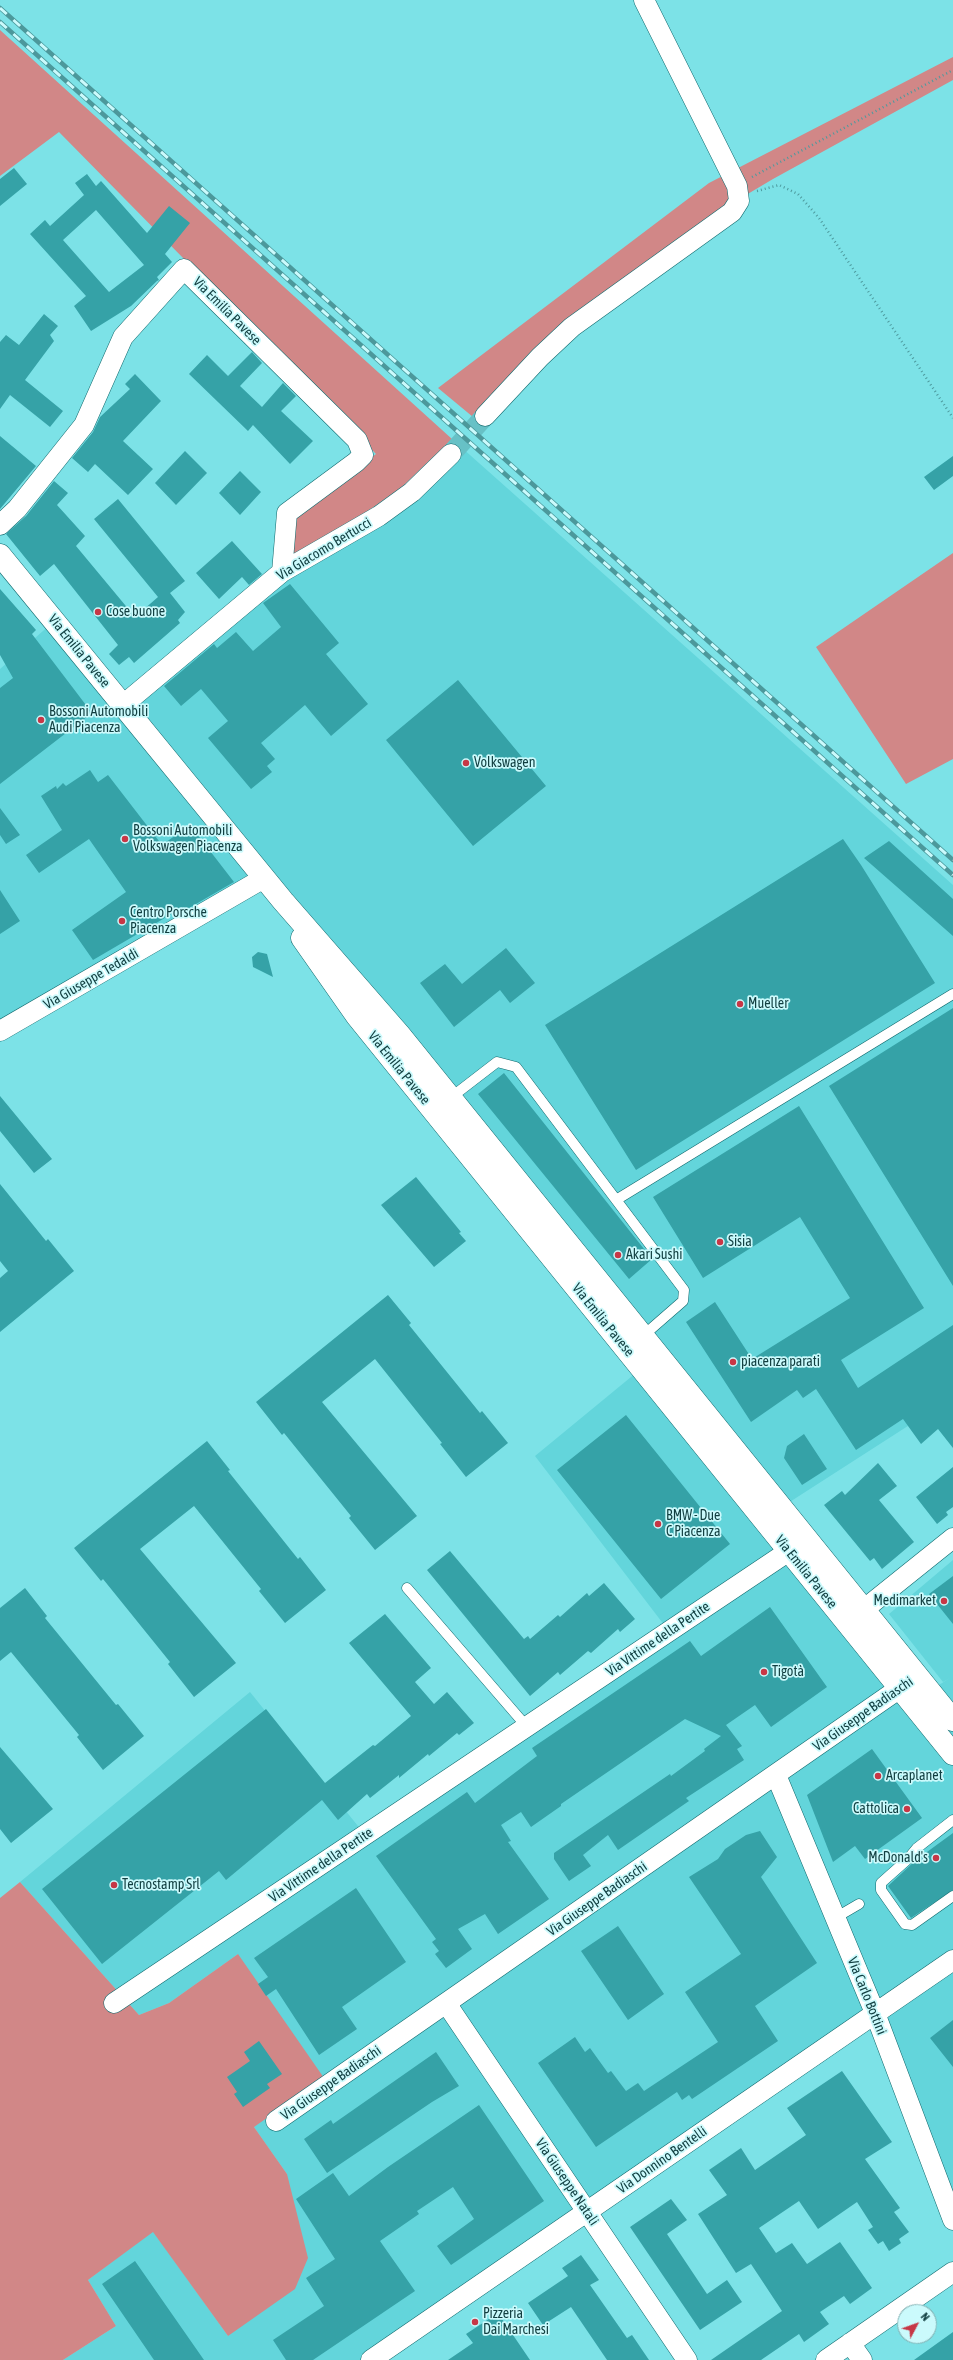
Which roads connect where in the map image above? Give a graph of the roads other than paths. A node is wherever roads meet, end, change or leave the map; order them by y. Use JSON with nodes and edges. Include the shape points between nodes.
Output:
{"nodes":[{"id":1,"x":644,"y":0,"type":"edge"},
{"id":2,"x":485,"y":416,"type":"tunnel mouth"},
{"id":3,"x":451,"y":454,"type":"tunnel mouth"},
{"id":4,"x":0,"y":525,"type":"edge"},
{"id":5,"x":0,"y":554,"type":"edge"},
{"id":6,"x":282,"y":572,"type":"junction"},
{"id":7,"x":123,"y":705,"type":"junction"},
{"id":8,"x":264,"y":878,"type":"junction"},
{"id":9,"x":953,"y":994,"type":"edge"},
{"id":10,"x":0,"y":1032,"type":"edge"},
{"id":11,"x":443,"y":1104,"type":"junction"},
{"id":12,"x":616,"y":1200,"type":"junction"},
{"id":13,"x":650,"y":1343,"type":"junction"},
{"id":14,"x":640,"y":1365,"type":"junction"},
{"id":15,"x":953,"y":1538,"type":"edge"},
{"id":16,"x":789,"y":1551,"type":"junction"},
{"id":17,"x":407,"y":1588,"type":"dead end"},
{"id":18,"x":855,"y":1616,"type":"junction"},
{"id":19,"x":909,"y":1682,"type":"junction"},
{"id":20,"x":953,"y":1720,"type":"edge"},
{"id":21,"x":527,"y":1727,"type":"junction"},
{"id":22,"x":953,"y":1754,"type":"edge"},
{"id":23,"x":776,"y":1775,"type":"junction"},
{"id":24,"x":953,"y":1820,"type":"edge"},
{"id":25,"x":953,"y":1896,"type":"edge"},
{"id":26,"x":859,"y":1904,"type":"dead end"},
{"id":27,"x":835,"y":1918,"type":"junction"},
{"id":28,"x":953,"y":1960,"type":"edge"},
{"id":29,"x":114,"y":2003,"type":"dead end"},
{"id":30,"x":446,"y":2003,"type":"junction"},
{"id":31,"x":875,"y":2014,"type":"junction"},
{"id":32,"x":276,"y":2121,"type":"dead end"},
{"id":33,"x":587,"y":2212,"type":"junction"},
{"id":34,"x":953,"y":2220,"type":"edge"},
{"id":35,"x":953,"y":2272,"type":"edge"},
{"id":36,"x":850,"y":2344,"type":"junction"},
{"id":37,"x":371,"y":2360,"type":"edge"},
{"id":38,"x":687,"y":2360,"type":"edge"},
{"id":39,"x":826,"y":2360,"type":"edge"},
{"id":40,"x":862,"y":2360,"type":"edge"}],
"edges":[{"from":1,"to":2,"type":"street","via":[[738,194],[732,212],[572,327]]},
{"from":3,"to":6,"type":"street","name":"Via Giacomo Bertucci","via":[[412,492],[379,516]]},
{"from":4,"to":6,"type":"street","name":"Via Emilia Pavese","via":[[17,509],[84,425],[123,337],[184,269],[357,440],[363,455],[287,514]]},
{"from":5,"to":7,"type":"main road","name":"Via Emilia Pavese"},
{"from":6,"to":7,"type":"street","name":"Via Giacomo Bertucci"},
{"from":7,"to":8,"type":"main road","name":"Via Emilia Pavese"},
{"from":8,"to":10,"type":"street","name":"Via Giuseppe Tedaldi"},
{"from":8,"to":11,"type":"main road","name":"Via Emilia Pavese","via":[[310,952],[356,1015]]},
{"from":9,"to":12,"type":"lane"},
{"from":11,"to":12,"type":"lane","via":[[497,1062],[516,1066]]},
{"from":11,"to":13,"type":"main road","name":"Via Emilia Pavese"},
{"from":11,"to":14,"type":"main road","name":"Via Emilia Pavese"},
{"from":12,"to":13,"type":"lane","via":[[684,1290],[683,1301]]},
{"from":13,"to":14,"type":"lane"},
{"from":13,"to":18,"type":"main road","name":"Via Emilia Pavese"},
{"from":14,"to":16,"type":"main road","name":"Via Emilia Pavese"},
{"from":15,"to":18,"type":"street"},
{"from":16,"to":18,"type":"main road","name":"Via Emilia Pavese"},
{"from":16,"to":21,"type":"street","name":"Via Vittime della Pertite"},
{"from":17,"to":21,"type":"lane"},
{"from":18,"to":19,"type":"main road","name":"Via Emilia Pavese"},
{"from":19,"to":20,"type":"main road","name":"Via Emilia Pavese"},
{"from":19,"to":22,"type":"main road","name":"Via Emilia Pavese"},
{"from":19,"to":23,"type":"street","name":"Via Giuseppe Badiaschi"},
{"from":21,"to":29,"type":"street","name":"Via Vittime della Pertite"},
{"from":23,"to":27,"type":"street","name":"Via Carlo Bottini"},
{"from":23,"to":30,"type":"street","name":"Via Giuseppe Badiaschi"},
{"from":24,"to":25,"type":"lane","via":[[917,1848],[880,1883],[881,1890],[905,1924],[912,1925]]},
{"from":26,"to":27,"type":"lane"},
{"from":27,"to":31,"type":"street","name":"Via Carlo Bottini"},
{"from":28,"to":31,"type":"street","name":"Via Donnino Bentelli"},
{"from":30,"to":32,"type":"street","name":"Via Giuseppe Badiaschi"},
{"from":30,"to":33,"type":"street","name":"Via Giuseppe Natali"},
{"from":31,"to":33,"type":"street","name":"Via Donnino Bentelli"},
{"from":31,"to":34,"type":"street","name":"Via Carlo Bottini"},
{"from":33,"to":37,"type":"street","name":"Via Donnino Bentelli"},
{"from":33,"to":38,"type":"street","name":"Via Giuseppe Natali"},
{"from":35,"to":36,"type":"street"},
{"from":36,"to":39,"type":"street"},
{"from":36,"to":40,"type":"street"}]}
